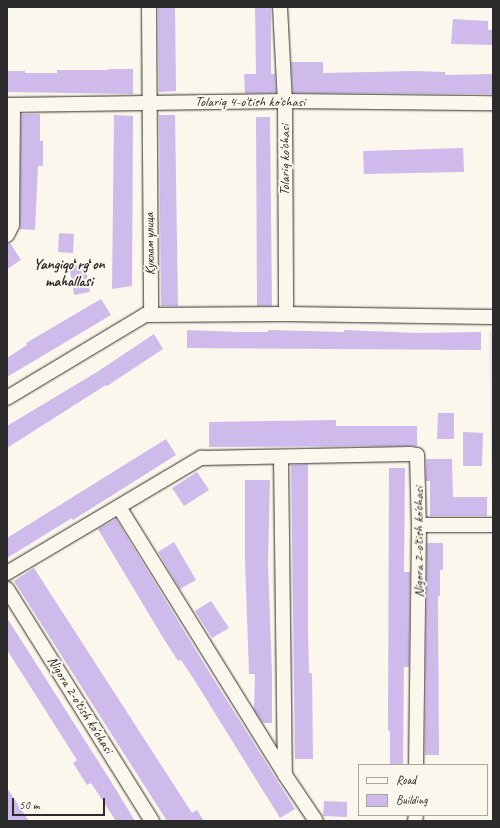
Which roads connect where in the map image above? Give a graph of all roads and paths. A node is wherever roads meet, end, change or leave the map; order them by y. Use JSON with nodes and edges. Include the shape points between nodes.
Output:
{"nodes":[{"id":1,"x":149,"y":7,"type":"edge"},
{"id":2,"x":280,"y":7,"type":"edge"},
{"id":3,"x":285,"y":101,"type":"junction"},
{"id":4,"x":149,"y":102,"type":"junction"},
{"id":5,"x":493,"y":102,"type":"edge"},
{"id":6,"x":10,"y":105,"type":"edge"},
{"id":7,"x":7,"y":235,"type":"edge"},
{"id":8,"x":286,"y":314,"type":"junction"},
{"id":9,"x":151,"y":315,"type":"junction"},
{"id":10,"x":493,"y":317,"type":"edge"},
{"id":11,"x":7,"y":398,"type":"edge"},
{"id":12,"x":281,"y":457,"type":"junction"},
{"id":13,"x":119,"y":507,"type":"junction"},
{"id":14,"x":419,"y":525,"type":"junction"},
{"id":15,"x":493,"y":525,"type":"edge"},
{"id":16,"x":7,"y":573,"type":"edge"},
{"id":17,"x":7,"y":589,"type":"edge"},
{"id":18,"x":416,"y":764,"type":"edge"},
{"id":19,"x":284,"y":775,"type":"junction"},
{"id":20,"x":152,"y":821,"type":"edge"},
{"id":21,"x":316,"y":821,"type":"edge"}],
"edges":[{"from":1,"to":4,"type":"street","name":"Куклам улица"},
{"from":2,"to":3,"type":"street","name":"Tolariq ko'chasi"},
{"from":3,"to":4,"type":"street","name":"Tolariq 4-o'tish ko'chasi"},
{"from":3,"to":5,"type":"street","name":"Tolariq 4-o'tish ko'chasi"},
{"from":3,"to":8,"type":"street","name":"Tolariq ko'chasi"},
{"from":4,"to":6,"type":"street","name":"Tolariq 4-o'tish ko'chasi"},
{"from":4,"to":9,"type":"street","name":"Куклам улица"},
{"from":6,"to":7,"type":"street","via":[[12,225]]},
{"from":8,"to":9,"type":"street"},
{"from":8,"to":10,"type":"street"},
{"from":9,"to":11,"type":"street","via":[[145,315]]},
{"from":12,"to":13,"type":"street","name":"Nigora 2-o'tish ko'chasi","via":[[201,458]]},
{"from":12,"to":14,"type":"street","name":"Nigora 2-o'tish ko'chasi","via":[[417,455]]},
{"from":12,"to":19,"type":"street"},
{"from":13,"to":16,"type":"street","name":"Nigora 2-o'tish ko'chasi"},
{"from":13,"to":19,"type":"street"},
{"from":14,"to":15,"type":"street"},
{"from":14,"to":18,"type":"street","name":"Nigora 2-o'tish ko'chasi"},
{"from":17,"to":20,"type":"street","name":"Nigora 2-o'tish ko'chasi"},
{"from":19,"to":21,"type":"street"}]}
